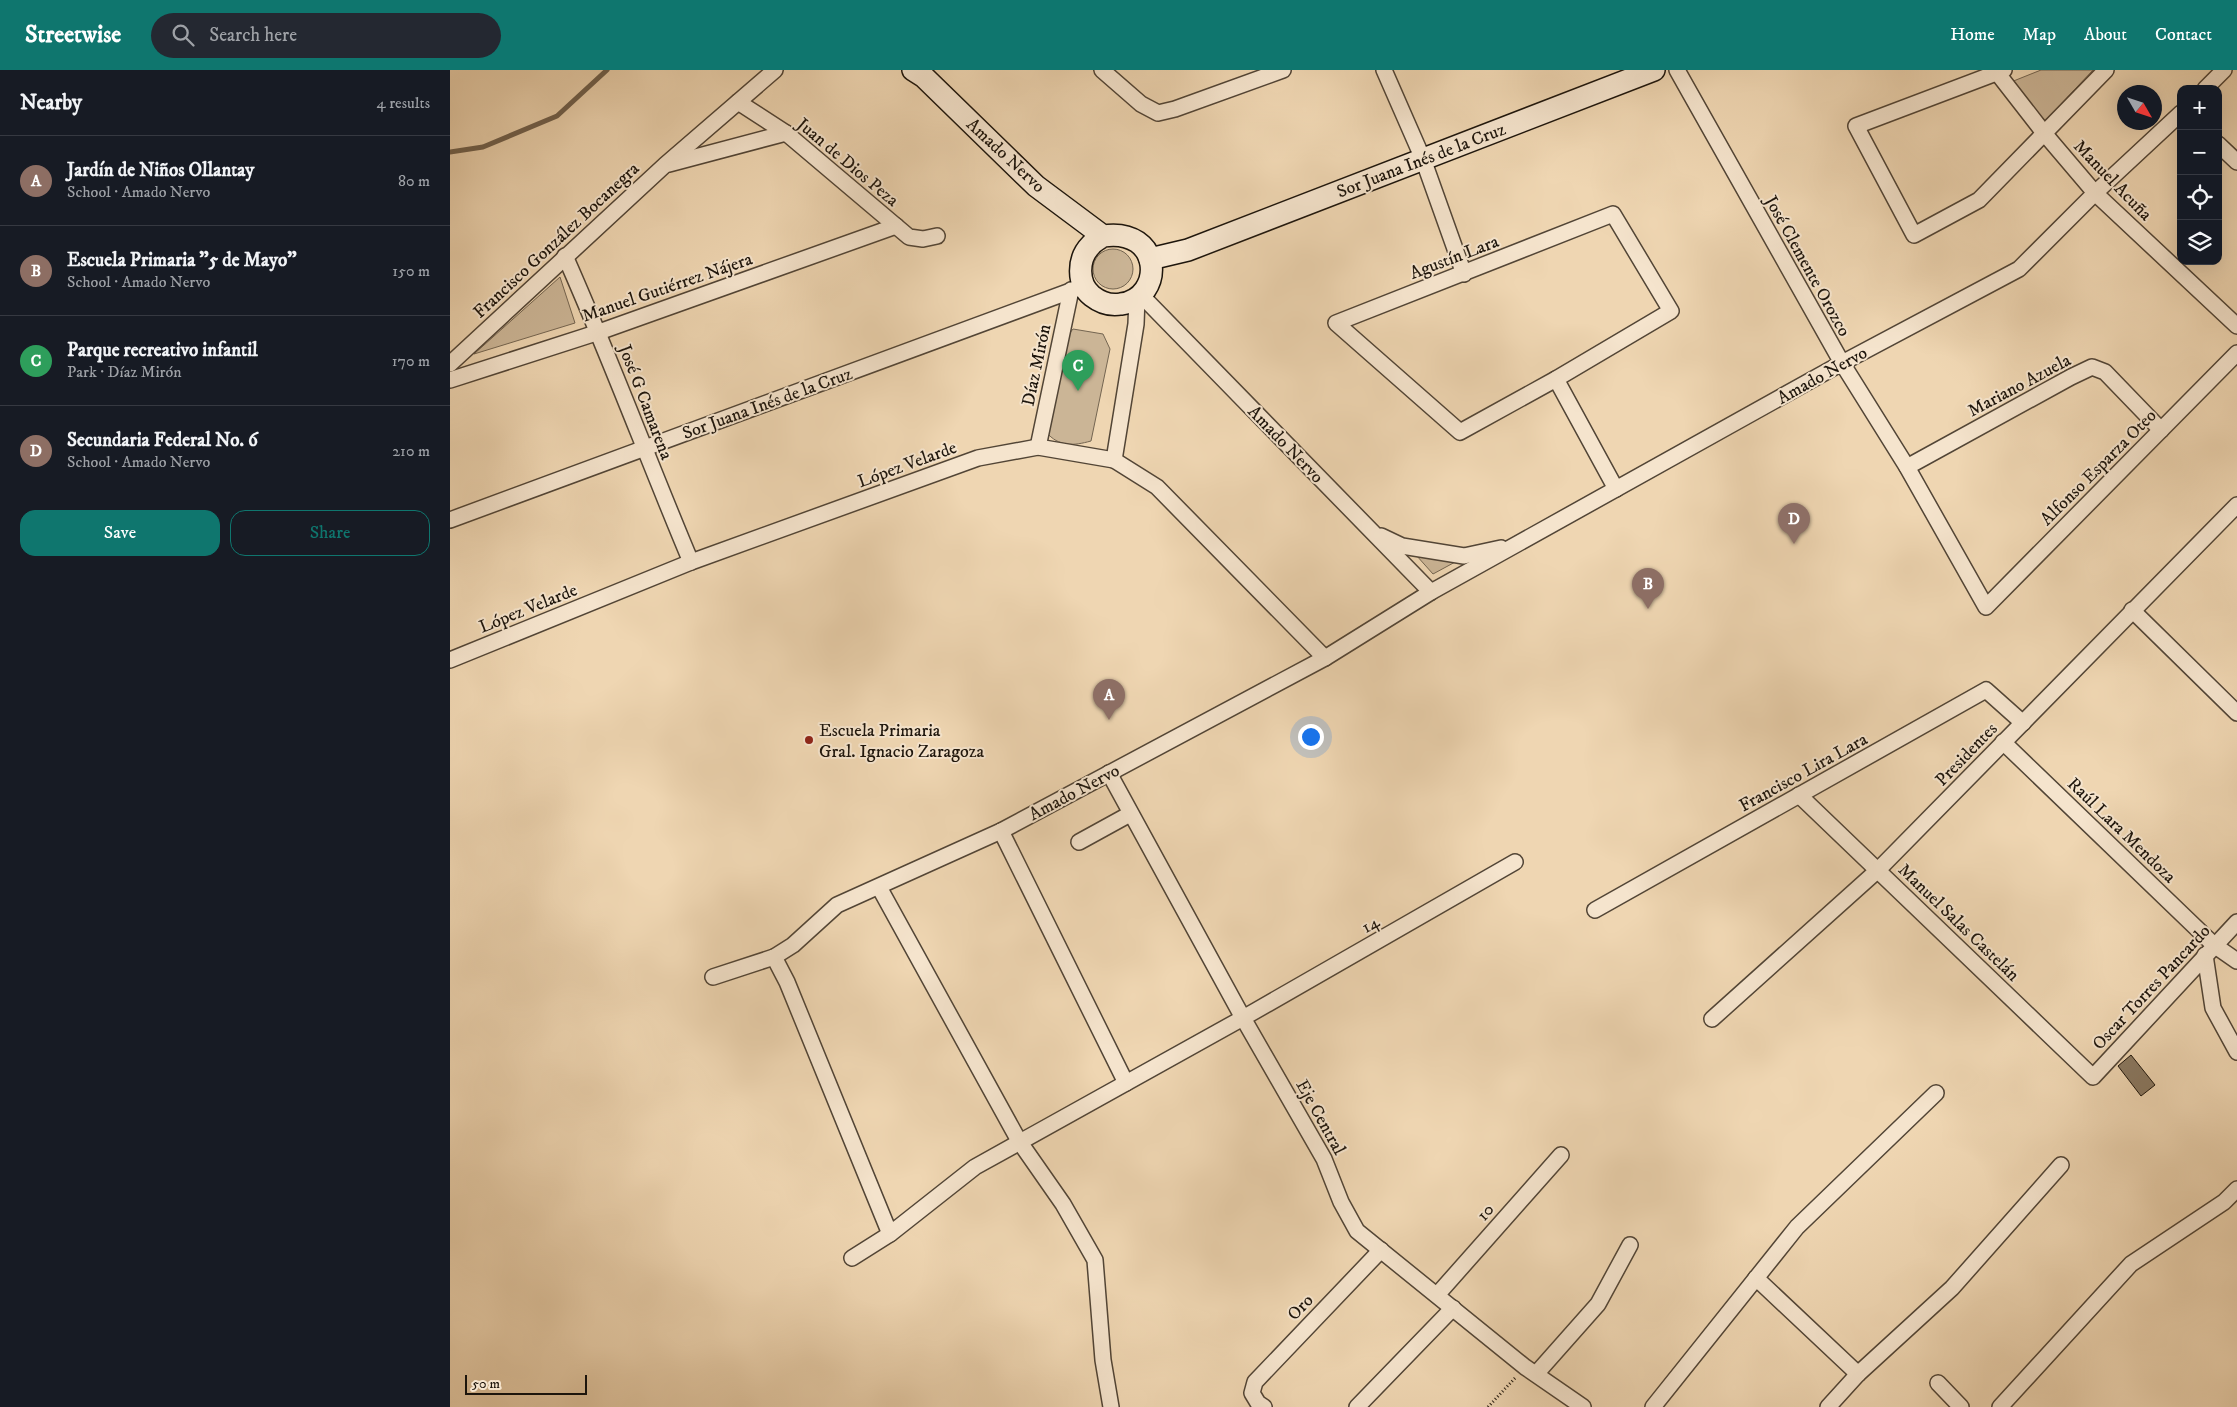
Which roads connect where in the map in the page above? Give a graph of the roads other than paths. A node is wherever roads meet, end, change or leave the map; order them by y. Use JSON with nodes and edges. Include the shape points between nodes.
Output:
{"nodes":[{"id":1,"x":775,"y":70,"type":"edge"},
{"id":2,"x":913,"y":70,"type":"edge"},
{"id":3,"x":1102,"y":70,"type":"edge"},
{"id":4,"x":1283,"y":70,"type":"edge"},
{"id":5,"x":1384,"y":70,"type":"edge"},
{"id":6,"x":1654,"y":70,"type":"edge"},
{"id":7,"x":1677,"y":70,"type":"edge"},
{"id":8,"x":2106,"y":70,"type":"edge"},
{"id":9,"x":2224,"y":70,"type":"edge"},
{"id":10,"x":1998,"y":71,"type":"edge"},
{"id":11,"x":2209,"y":85,"type":"edge"},
{"id":12,"x":738,"y":102,"type":"junction"},
{"id":13,"x":2177,"y":117,"type":"edge"},
{"id":14,"x":786,"y":133,"type":"junction"},
{"id":15,"x":2044,"y":133,"type":"junction"},
{"id":16,"x":2222,"y":148,"type":"edge"},
{"id":17,"x":1423,"y":159,"type":"junction"},
{"id":18,"x":2237,"y":162,"type":"edge"},
{"id":19,"x":665,"y":165,"type":"junction"},
{"id":20,"x":2095,"y":192,"type":"junction"},
{"id":21,"x":896,"y":226,"type":"junction"},
{"id":22,"x":937,"y":236,"type":"dead end"},
{"id":23,"x":1104,"y":236,"type":"junction"},
{"id":24,"x":565,"y":256,"type":"junction"},
{"id":25,"x":1150,"y":259,"type":"junction"},
{"id":26,"x":1464,"y":274,"type":"junction"},
{"id":27,"x":1077,"y":288,"type":"junction"},
{"id":28,"x":1139,"y":296,"type":"junction"},
{"id":29,"x":2237,"y":326,"type":"edge"},
{"id":30,"x":599,"y":332,"type":"junction"},
{"id":31,"x":2237,"y":353,"type":"edge"},
{"id":32,"x":451,"y":362,"type":"edge"},
{"id":33,"x":1842,"y":363,"type":"junction"},
{"id":34,"x":1556,"y":379,"type":"junction"},
{"id":35,"x":450,"y":380,"type":"edge"},
{"id":36,"x":2161,"y":430,"type":"junction"},
{"id":37,"x":1038,"y":446,"type":"junction"},
{"id":38,"x":643,"y":449,"type":"junction"},
{"id":39,"x":1114,"y":460,"type":"junction"},
{"id":40,"x":1907,"y":468,"type":"junction"},
{"id":41,"x":1616,"y":489,"type":"junction"},
{"id":42,"x":2237,"y":505,"type":"edge"},
{"id":43,"x":450,"y":520,"type":"edge"},
{"id":44,"x":1372,"y":531,"type":"junction"},
{"id":45,"x":1517,"y":544,"type":"junction"},
{"id":46,"x":691,"y":562,"type":"junction"},
{"id":47,"x":1431,"y":592,"type":"junction"},
{"id":48,"x":1986,"y":608,"type":"joint"},
{"id":49,"x":2132,"y":610,"type":"junction"},
{"id":50,"x":1324,"y":658,"type":"junction"},
{"id":51,"x":450,"y":660,"type":"edge"},
{"id":52,"x":2237,"y":713,"type":"edge"},
{"id":53,"x":2023,"y":723,"type":"junction"},
{"id":54,"x":2003,"y":742,"type":"junction"},
{"id":55,"x":1109,"y":773,"type":"junction"},
{"id":56,"x":1799,"y":795,"type":"junction"},
{"id":57,"x":1130,"y":814,"type":"junction"},
{"id":58,"x":1001,"y":831,"type":"junction"},
{"id":59,"x":1079,"y":842,"type":"dead end"},
{"id":60,"x":1515,"y":862,"type":"dead end"},
{"id":61,"x":1878,"y":870,"type":"junction"},
{"id":62,"x":879,"y":887,"type":"junction"},
{"id":63,"x":1595,"y":910,"type":"dead end"},
{"id":64,"x":2237,"y":922,"type":"edge"},
{"id":65,"x":2210,"y":950,"type":"junction"},
{"id":66,"x":774,"y":957,"type":"junction"},
{"id":67,"x":2237,"y":961,"type":"edge"},
{"id":68,"x":713,"y":977,"type":"dead end"},
{"id":69,"x":1243,"y":1018,"type":"junction"},
{"id":70,"x":1712,"y":1019,"type":"dead end"},
{"id":71,"x":2237,"y":1052,"type":"edge"},
{"id":72,"x":2093,"y":1077,"type":"joint"},
{"id":73,"x":1126,"y":1083,"type":"junction"},
{"id":74,"x":1936,"y":1093,"type":"dead end"},
{"id":75,"x":1019,"y":1141,"type":"junction"},
{"id":76,"x":1561,"y":1155,"type":"dead end"},
{"id":77,"x":2061,"y":1165,"type":"dead end"},
{"id":78,"x":2237,"y":1189,"type":"edge"},
{"id":79,"x":890,"y":1234,"type":"junction"},
{"id":80,"x":1630,"y":1245,"type":"dead end"},
{"id":81,"x":1381,"y":1250,"type":"junction"},
{"id":82,"x":852,"y":1258,"type":"dead end"},
{"id":83,"x":1756,"y":1278,"type":"junction"},
{"id":84,"x":1437,"y":1295,"type":"junction"},
{"id":85,"x":1453,"y":1308,"type":"junction"},
{"id":86,"x":1530,"y":1371,"type":"junction"},
{"id":87,"x":1858,"y":1374,"type":"junction"},
{"id":88,"x":1938,"y":1383,"type":"dead end"},
{"id":89,"x":1835,"y":1405,"type":"edge"},
{"id":90,"x":1111,"y":1407,"type":"edge"},
{"id":91,"x":1264,"y":1407,"type":"edge"},
{"id":92,"x":1356,"y":1407,"type":"edge"},
{"id":93,"x":1583,"y":1407,"type":"edge"},
{"id":94,"x":1653,"y":1407,"type":"edge"},
{"id":95,"x":1961,"y":1407,"type":"edge"},
{"id":96,"x":2000,"y":1407,"type":"edge"}],
"edges":[{"from":1,"to":12,"type":"street","name":"Francisco González Bocanegra"},
{"from":2,"to":23,"type":"main road","name":"Amado Nervo","via":[[1036,186]]},
{"from":3,"to":4,"type":"street","via":[[1141,104],[1158,113]]},
{"from":5,"to":17,"type":"street"},
{"from":6,"to":17,"type":"main road","name":"Sor Juana Inés de la Cruz"},
{"from":7,"to":33,"type":"street","name":"José Clemente Orozco"},
{"from":8,"to":15,"type":"street"},
{"from":9,"to":11,"type":"street"},
{"from":10,"to":15,"type":"street","name":"Manuel Acuña"},
{"from":10,"to":15,"type":"street","via":[[1856,126],[1914,235],[1979,200]]},
{"from":12,"to":14,"type":"street","name":"Juan de Dios Peza"},
{"from":12,"to":19,"type":"street","name":"Francisco González Bocanegra"},
{"from":13,"to":20,"type":"street","name":"Amado Nervo"},
{"from":14,"to":19,"type":"street","name":"Francisco González Bocanegra"},
{"from":14,"to":21,"type":"street","name":"Juan de Dios Peza"},
{"from":15,"to":20,"type":"street","name":"Manuel Acuña"},
{"from":16,"to":18,"type":"street"},
{"from":17,"to":25,"type":"main road","name":"Sor Juana Inés de la Cruz","via":[[1188,250]]},
{"from":17,"to":26,"type":"street"},
{"from":19,"to":24,"type":"street","name":"Francisco González Bocanegra"},
{"from":20,"to":29,"type":"street","name":"Manuel Acuña"},
{"from":20,"to":33,"type":"street","name":"Amado Nervo","via":[[2019,269]]},
{"from":21,"to":22,"type":"street","name":"Juan de Dios Peza","via":[[909,237]]},
{"from":21,"to":30,"type":"street","name":"Manuel Gutiérrez Nájera"},
{"from":23,"to":25,"type":"main road","via":[[1118,234],[1132,238]]},
{"from":23,"to":27,"type":"main road","via":[[1091,244],[1083,257]]},
{"from":24,"to":30,"type":"street","name":"José G Camarena"},
{"from":24,"to":32,"type":"street","name":"Francisco González Bocanegra"},
{"from":25,"to":28,"type":"main road","via":[[1152,272],[1149,284]]},
{"from":26,"to":34,"type":"street","name":"Agustín Lara","via":[[1613,214],[1671,311]]},
{"from":26,"to":34,"type":"street","name":"Agustín Lara","via":[[1336,323],[1460,432]]},
{"from":27,"to":28,"type":"main road","via":[[1113,306],[1128,303]]},
{"from":27,"to":37,"type":"street","name":"Díaz Mirón"},
{"from":27,"to":38,"type":"street","name":"Sor Juana Inés de la Cruz"},
{"from":28,"to":39,"type":"street"},
{"from":28,"to":44,"type":"street","name":"Amado Nervo"},
{"from":30,"to":35,"type":"street","name":"Manuel Gutiérrez Nájera"},
{"from":30,"to":38,"type":"street","name":"José G Camarena"},
{"from":31,"to":36,"type":"street","name":"Alfonso Esparza Oteo"},
{"from":33,"to":40,"type":"street","name":"José Clemente Orozco"},
{"from":33,"to":41,"type":"street","name":"Amado Nervo"},
{"from":34,"to":41,"type":"street"},
{"from":36,"to":40,"type":"street","name":"Mariano Azuela","via":[[2105,372],[2092,367]]},
{"from":36,"to":48,"type":"street","name":"Alfonso Esparza Oteo"},
{"from":37,"to":39,"type":"street","name":"López Velarde"},
{"from":37,"to":46,"type":"street","name":"López Velarde","via":[[978,458]]},
{"from":38,"to":43,"type":"street","name":"Sor Juana Inés de la Cruz"},
{"from":38,"to":46,"type":"street","name":"José G Camarena"},
{"from":39,"to":50,"type":"street","name":"López Velarde","via":[[1157,487]]},
{"from":40,"to":48,"type":"street","name":"José Clemente Orozco"},
{"from":41,"to":45,"type":"street","name":"Amado Nervo"},
{"from":42,"to":49,"type":"street","name":"Presidentes"},
{"from":44,"to":45,"type":"street","via":[[1402,546],[1464,556]]},
{"from":44,"to":47,"type":"street","name":"Amado Nervo"},
{"from":45,"to":47,"type":"street","name":"Amado Nervo"},
{"from":46,"to":51,"type":"street","name":"López Velarde"},
{"from":47,"to":50,"type":"street","name":"Amado Nervo"},
{"from":49,"to":52,"type":"street"},
{"from":49,"to":53,"type":"street","name":"Presidentes"},
{"from":50,"to":55,"type":"street","name":"Amado Nervo"},
{"from":53,"to":54,"type":"street","name":"Presidentes"},
{"from":53,"to":56,"type":"street","name":"Francisco Lira Lara","via":[[1986,690]]},
{"from":54,"to":61,"type":"street","name":"Presidentes"},
{"from":54,"to":65,"type":"street","name":"Raúl Lara Mendoza"},
{"from":55,"to":57,"type":"street","name":"Eje Central"},
{"from":55,"to":58,"type":"street","name":"Amado Nervo"},
{"from":56,"to":61,"type":"street","name":"Manuel Salas Castelán"},
{"from":56,"to":63,"type":"street","name":"Francisco Lira Lara"},
{"from":57,"to":59,"type":"street"},
{"from":57,"to":69,"type":"street","name":"Eje Central"},
{"from":58,"to":62,"type":"street","name":"Amado Nervo"},
{"from":58,"to":73,"type":"street"},
{"from":60,"to":69,"type":"street","name":"14"},
{"from":61,"to":70,"type":"street","name":"Presidentes"},
{"from":61,"to":72,"type":"street","name":"Manuel Salas Castelán"},
{"from":62,"to":66,"type":"street","name":"Amado Nervo","via":[[837,905],[793,945]]},
{"from":62,"to":75,"type":"street"},
{"from":64,"to":65,"type":"street","name":"Oscar Torres Pancardo"},
{"from":65,"to":67,"type":"street"},
{"from":65,"to":71,"type":"street","via":[[2213,1008]]},
{"from":65,"to":72,"type":"street","name":"Oscar Torres Pancardo"},
{"from":66,"to":68,"type":"street","name":"Amado Nervo"},
{"from":66,"to":79,"type":"street"},
{"from":69,"to":73,"type":"street","name":"14"},
{"from":69,"to":81,"type":"street","name":"Eje Central","via":[[1324,1158],[1340,1202],[1357,1231]]},
{"from":73,"to":75,"type":"street","name":"14"},
{"from":74,"to":83,"type":"street","via":[[1797,1227]]},
{"from":75,"to":79,"type":"street","name":"14","via":[[975,1167]]},
{"from":75,"to":90,"type":"street","via":[[1063,1204],[1096,1260],[1103,1360]]},
{"from":76,"to":84,"type":"street","name":"10"},
{"from":77,"to":87,"type":"street","via":[[1952,1288]]},
{"from":78,"to":96,"type":"street","via":[[2224,1202],[2131,1264]]},
{"from":79,"to":82,"type":"street","name":"14"},
{"from":80,"to":86,"type":"street","via":[[1598,1304]]},
{"from":81,"to":84,"type":"street","name":"Eje Central"},
{"from":81,"to":91,"type":"street","name":"Oro","via":[[1255,1382],[1252,1393]]},
{"from":83,"to":87,"type":"street"},
{"from":83,"to":94,"type":"street"},
{"from":84,"to":85,"type":"street","name":"Eje Central"},
{"from":85,"to":86,"type":"street","name":"Eje Central"},
{"from":85,"to":92,"type":"street"},
{"from":86,"to":93,"type":"street","name":"Eje Central"},
{"from":87,"to":89,"type":"street"},
{"from":88,"to":95,"type":"street"}]}
